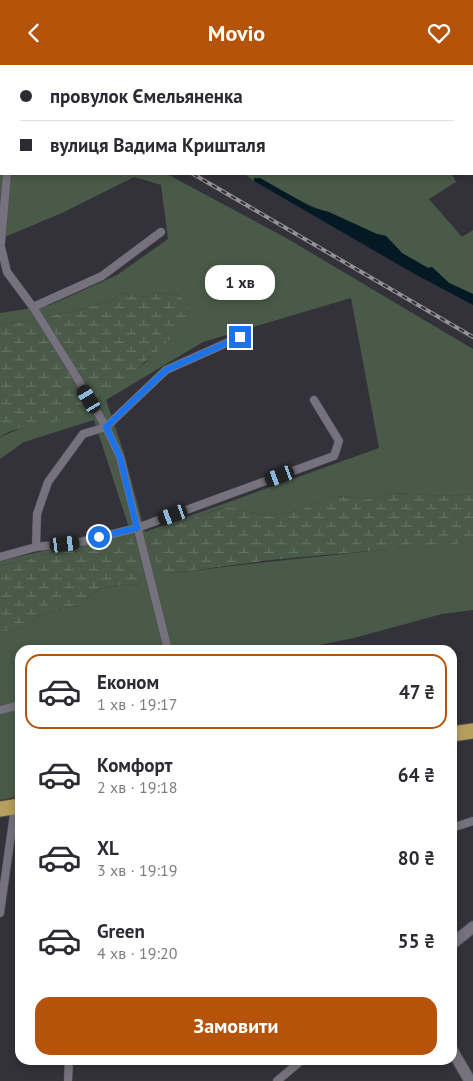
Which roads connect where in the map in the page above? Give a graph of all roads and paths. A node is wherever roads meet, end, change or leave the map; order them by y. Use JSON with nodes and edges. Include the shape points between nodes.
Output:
{"nodes":[{"id":1,"x":7,"y":175,"type":"edge"},
{"id":2,"x":161,"y":232,"type":"dead end"},
{"id":3,"x":1,"y":243,"type":"edge"},
{"id":4,"x":32,"y":307,"type":"junction"},
{"id":5,"x":240,"y":337,"type":"dead end"},
{"id":6,"x":314,"y":400,"type":"dead end"},
{"id":7,"x":106,"y":427,"type":"junction"},
{"id":8,"x":137,"y":528,"type":"junction"},
{"id":9,"x":36,"y":547,"type":"junction"},
{"id":10,"x":0,"y":557,"type":"edge"},
{"id":11,"x":167,"y":645,"type":"edge"},
{"id":12,"x":15,"y":706,"type":"edge"},
{"id":13,"x":0,"y":709,"type":"edge"},
{"id":14,"x":473,"y":731,"type":"edge"},
{"id":15,"x":457,"y":733,"type":"edge"},
{"id":16,"x":12,"y":807,"type":"edge"},
{"id":17,"x":473,"y":821,"type":"edge"},
{"id":18,"x":457,"y":826,"type":"edge"},
{"id":19,"x":0,"y":913,"type":"edge"},
{"id":20,"x":473,"y":927,"type":"edge"},
{"id":21,"x":457,"y":940,"type":"edge"},
{"id":22,"x":457,"y":1059,"type":"edge"},
{"id":23,"x":68,"y":1065,"type":"edge"},
{"id":24,"x":296,"y":1065,"type":"edge"},
{"id":25,"x":68,"y":1081,"type":"edge"},
{"id":26,"x":277,"y":1081,"type":"edge"},
{"id":27,"x":470,"y":1081,"type":"edge"}],
"edges":[{"from":1,"to":3,"type":"street"},
{"from":2,"to":4,"type":"street","via":[[102,276]]},
{"from":3,"to":4,"type":"street","via":[[7,272]]},
{"from":4,"to":7,"type":"street"},
{"from":5,"to":7,"type":"street","via":[[166,370]]},
{"from":6,"to":8,"type":"street","via":[[339,441],[334,456]]},
{"from":7,"to":8,"type":"street","via":[[120,457]]},
{"from":7,"to":9,"type":"street","via":[[83,434],[48,482],[37,514]]},
{"from":8,"to":9,"type":"street","via":[[80,542]]},
{"from":8,"to":11,"type":"street"},
{"from":9,"to":10,"type":"street"},
{"from":12,"to":13,"type":"street"},
{"from":14,"to":15,"type":"highway"},
{"from":16,"to":19,"type":"street"},
{"from":17,"to":18,"type":"street"},
{"from":20,"to":21,"type":"street"},
{"from":22,"to":27,"type":"street"},
{"from":23,"to":25,"type":"street"},
{"from":24,"to":26,"type":"street"}]}
